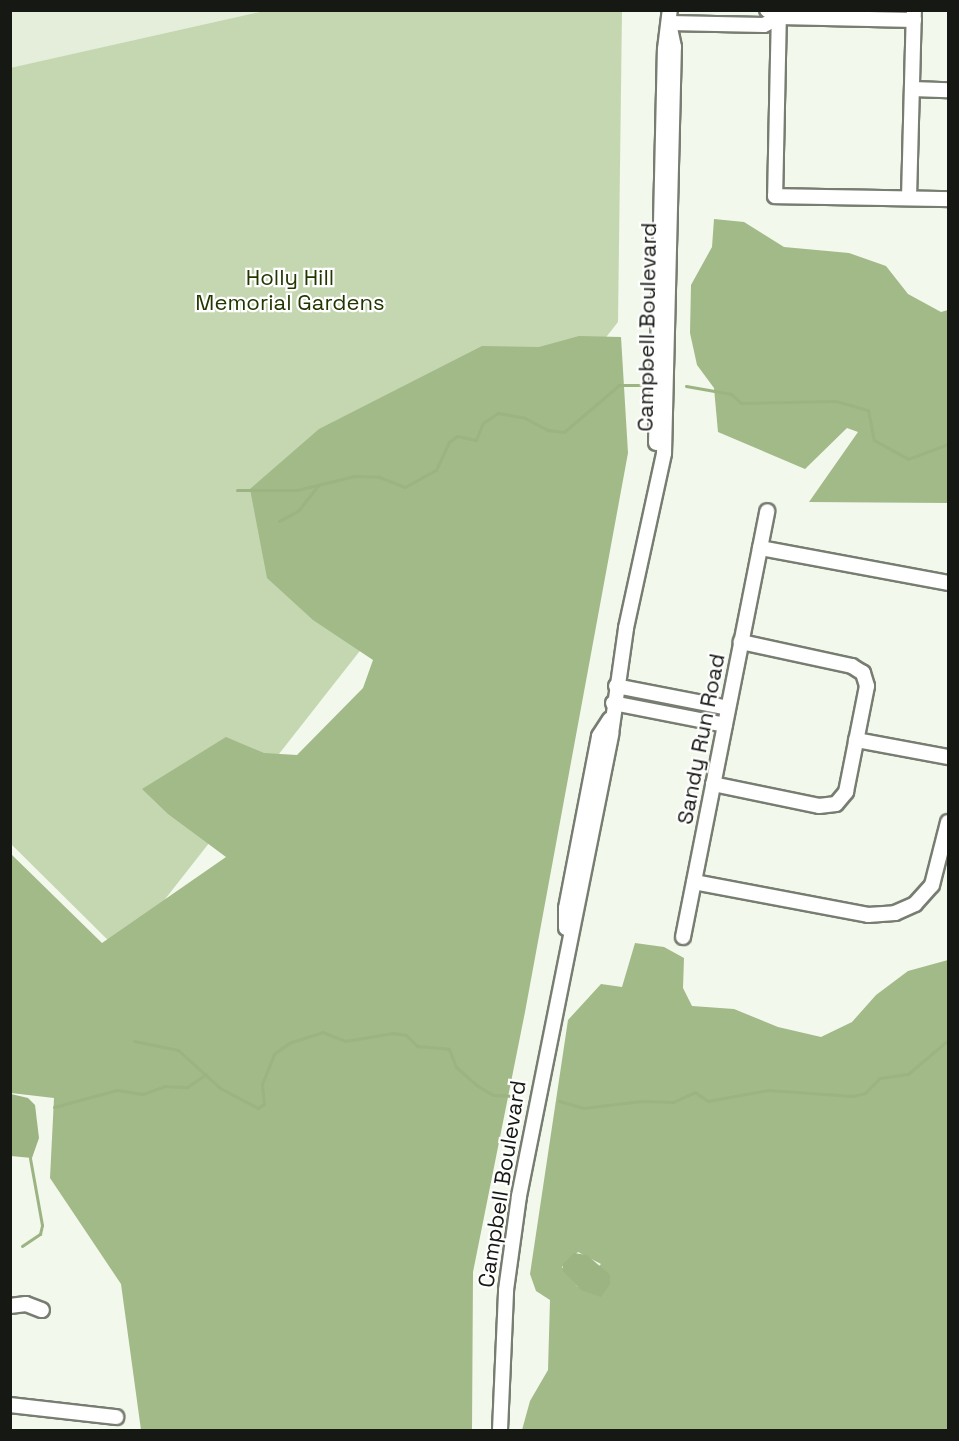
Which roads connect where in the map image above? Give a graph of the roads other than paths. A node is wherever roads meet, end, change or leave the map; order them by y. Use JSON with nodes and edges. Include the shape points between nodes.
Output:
{"nodes":[{"id":1,"x":775,"y":13,"type":"edge"},
{"id":2,"x":914,"y":15,"type":"edge"},
{"id":3,"x":670,"y":17,"type":"edge"},
{"id":4,"x":912,"y":89,"type":"junction"},
{"id":5,"x":948,"y":90,"type":"edge"},
{"id":6,"x":909,"y":198,"type":"junction"},
{"id":7,"x":948,"y":199,"type":"edge"},
{"id":8,"x":767,"y":511,"type":"dead end"},
{"id":9,"x":760,"y":548,"type":"junction"},
{"id":10,"x":948,"y":583,"type":"edge"},
{"id":11,"x":741,"y":642,"type":"junction"},
{"id":12,"x":616,"y":686,"type":"junction"},
{"id":13,"x":613,"y":703,"type":"junction"},
{"id":14,"x":728,"y":708,"type":"junction"},
{"id":15,"x":725,"y":725,"type":"junction"},
{"id":16,"x":856,"y":740,"type":"junction"},
{"id":17,"x":948,"y":757,"type":"edge"},
{"id":18,"x":713,"y":784,"type":"junction"},
{"id":19,"x":948,"y":822,"type":"edge"},
{"id":20,"x":694,"y":882,"type":"junction"},
{"id":21,"x":683,"y":937,"type":"dead end"},
{"id":22,"x":10,"y":1306,"type":"edge"},
{"id":23,"x":42,"y":1310,"type":"dead end"},
{"id":24,"x":10,"y":1406,"type":"edge"},
{"id":25,"x":116,"y":1417,"type":"dead end"},
{"id":26,"x":500,"y":1431,"type":"edge"}],
"edges":[{"from":1,"to":2,"type":"street"},
{"from":1,"to":3,"type":"street","via":[[764,25]]},
{"from":1,"to":6,"type":"street","via":[[774,196]]},
{"from":2,"to":4,"type":"street"},
{"from":3,"to":12,"type":"street","name":"Campbell Boulevard","via":[[674,47],[667,425]]},
{"from":4,"to":5,"type":"street"},
{"from":4,"to":6,"type":"street"},
{"from":6,"to":7,"type":"street"},
{"from":8,"to":9,"type":"street","name":"Sandy Run Road"},
{"from":9,"to":10,"type":"street"},
{"from":9,"to":11,"type":"street","name":"Sandy Run Road"},
{"from":11,"to":14,"type":"street","name":"Sandy Run Road"},
{"from":11,"to":16,"type":"street","via":[[860,670],[867,686]]},
{"from":12,"to":13,"type":"street","name":"Campbell Boulevard"},
{"from":12,"to":14,"type":"street"},
{"from":13,"to":15,"type":"street"},
{"from":13,"to":26,"type":"street","name":"Campbell Boulevard","via":[[509,1259]]},
{"from":14,"to":15,"type":"street","name":"Sandy Run Road"},
{"from":15,"to":18,"type":"street","name":"Sandy Run Road"},
{"from":16,"to":17,"type":"street"},
{"from":16,"to":18,"type":"street","via":[[846,792],[831,806]]},
{"from":18,"to":20,"type":"street","name":"Sandy Run Road"},
{"from":19,"to":20,"type":"street","via":[[932,885],[915,904],[895,913],[868,915]]},
{"from":20,"to":21,"type":"street","name":"Sandy Run Road"},
{"from":22,"to":23,"type":"street","via":[[26,1304]]},
{"from":24,"to":25,"type":"street"}]}
